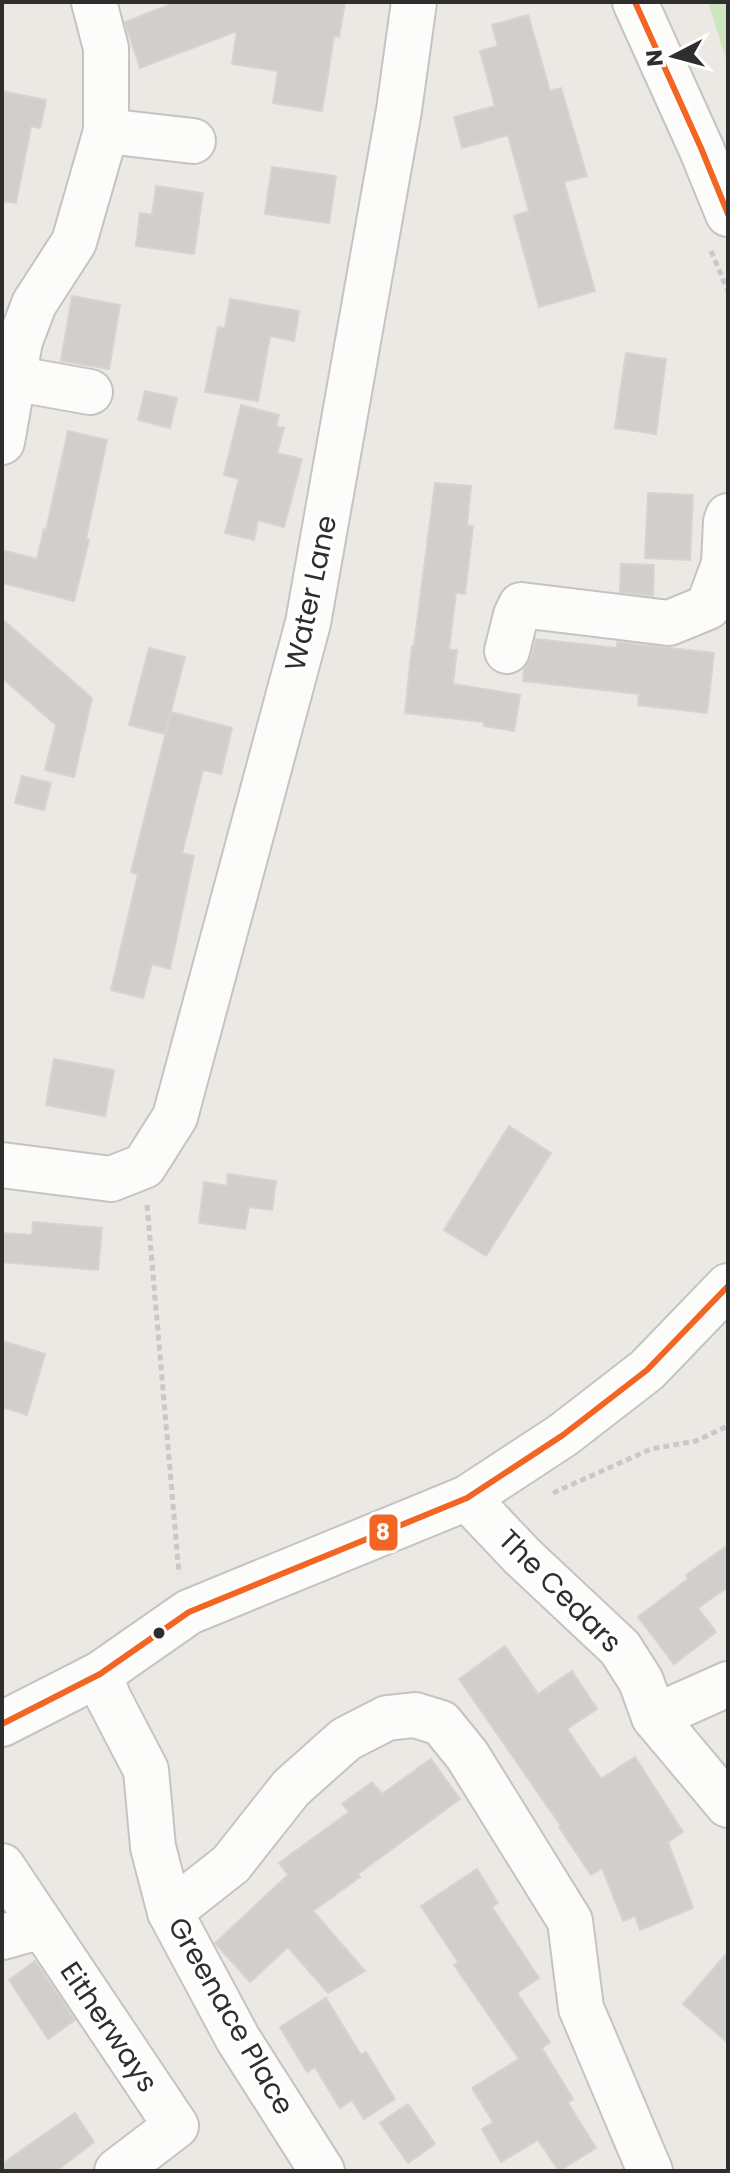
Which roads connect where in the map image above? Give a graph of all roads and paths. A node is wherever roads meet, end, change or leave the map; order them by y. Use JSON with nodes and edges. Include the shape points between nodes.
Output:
{"nodes":[{"id":1,"x":94,"y":2,"type":"edge"},
{"id":2,"x":414,"y":2,"type":"edge"},
{"id":3,"x":635,"y":2,"type":"edge"},
{"id":4,"x":106,"y":131,"type":"junction"},
{"id":5,"x":193,"y":141,"type":"dead end"},
{"id":6,"x":728,"y":214,"type":"edge"},
{"id":7,"x":12,"y":378,"type":"junction"},
{"id":8,"x":90,"y":392,"type":"dead end"},
{"id":9,"x":2,"y":462,"type":"edge"},
{"id":10,"x":728,"y":516,"type":"edge"},
{"id":11,"x":507,"y":651,"type":"dead end"},
{"id":12,"x":2,"y":1165,"type":"edge"},
{"id":13,"x":144,"y":1166,"type":"junction"},
{"id":14,"x":728,"y":1286,"type":"edge"},
{"id":15,"x":728,"y":1426,"type":"edge"},
{"id":16,"x":548,"y":1496,"type":"dead end"},
{"id":17,"x":467,"y":1498,"type":"junction"},
{"id":18,"x":179,"y":1575,"type":"dead end"},
{"id":19,"x":100,"y":1674,"type":"junction"},
{"id":20,"x":728,"y":1684,"type":"edge"},
{"id":21,"x":654,"y":1717,"type":"junction"},
{"id":22,"x":2,"y":1724,"type":"edge"},
{"id":23,"x":728,"y":1805,"type":"edge"},
{"id":24,"x":2,"y":1866,"type":"edge"},
{"id":25,"x":170,"y":1912,"type":"junction"},
{"id":26,"x":22,"y":1932,"type":"edge"},
{"id":27,"x":117,"y":2171,"type":"edge"},
{"id":28,"x":322,"y":2171,"type":"edge"},
{"id":29,"x":650,"y":2171,"type":"edge"}],
"edges":[{"from":1,"to":4,"type":"street","via":[[106,48]]},
{"from":2,"to":13,"type":"street","name":"Water Lane","via":[[397,126],[308,623],[175,1117]]},
{"from":3,"to":6,"type":"street"},
{"from":4,"to":5,"type":"street"},
{"from":4,"to":7,"type":"street","via":[[74,242],[34,304]]},
{"from":7,"to":8,"type":"street"},
{"from":7,"to":9,"type":"street"},
{"from":10,"to":11,"type":"street","via":[[724,564],[708,607],[669,623],[521,605]]},
{"from":12,"to":13,"type":"street","via":[[111,1179]]},
{"from":13,"to":18,"type":"path"},
{"from":14,"to":17,"type":"street","via":[[647,1370],[563,1435]]},
{"from":15,"to":16,"type":"path","via":[[696,1441],[651,1449]]},
{"from":17,"to":19,"type":"street","via":[[189,1612]]},
{"from":17,"to":21,"type":"street","name":"The Cedars","via":[[620,1648],[641,1681]]},
{"from":19,"to":22,"type":"street"},
{"from":19,"to":25,"type":"street","name":"Greenace Place","via":[[146,1770],[153,1847]]},
{"from":20,"to":21,"type":"street"},
{"from":21,"to":23,"type":"street","name":"The Cedars"},
{"from":24,"to":26,"type":"street","name":"Eitherways"},
{"from":25,"to":28,"type":"street","name":"Greenace Place","via":[[238,2039]]},
{"from":25,"to":29,"type":"street","via":[[231,1864],[291,1788],[346,1739],[387,1718],[415,1715],[441,1723],[467,1755],[570,1921],[581,2008]]},
{"from":26,"to":27,"type":"street","name":"Eitherways","via":[[176,2126]]}]}
